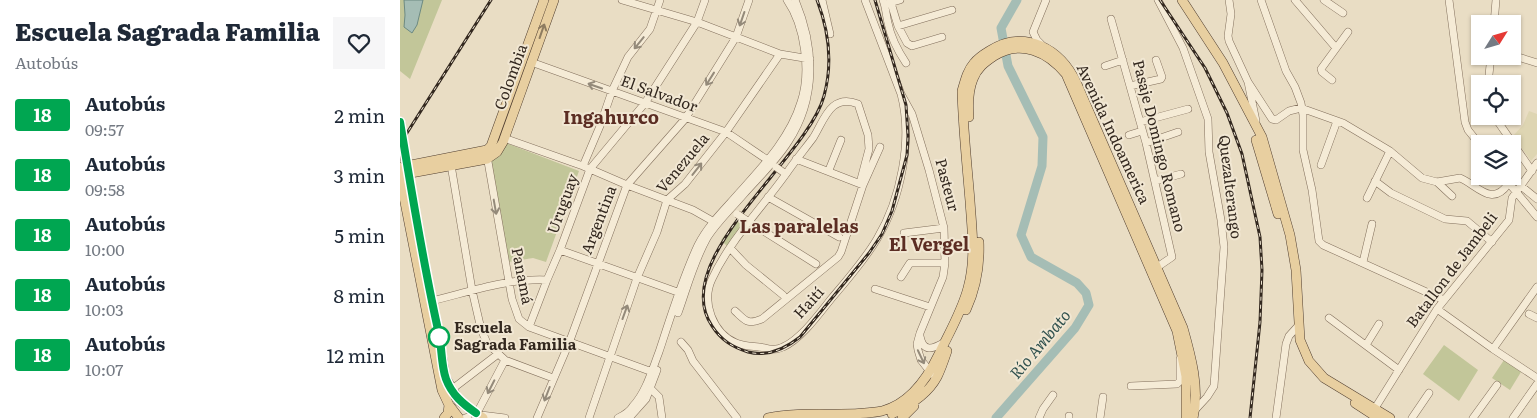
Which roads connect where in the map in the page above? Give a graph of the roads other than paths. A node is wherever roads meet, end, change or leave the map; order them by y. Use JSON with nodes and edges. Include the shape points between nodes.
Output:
{"nodes":[{"id":1,"x":544,"y":0,"type":"edge"},
{"id":2,"x":554,"y":0,"type":"edge"},
{"id":3,"x":622,"y":0,"type":"edge"},
{"id":4,"x":660,"y":0,"type":"edge"},
{"id":5,"x":705,"y":0,"type":"edge"},
{"id":6,"x":749,"y":0,"type":"edge"},
{"id":7,"x":787,"y":0,"type":"edge"},
{"id":8,"x":795,"y":0,"type":"edge"},
{"id":9,"x":822,"y":0,"type":"edge"},
{"id":10,"x":865,"y":0,"type":"edge"},
{"id":11,"x":900,"y":0,"type":"edge"},
{"id":12,"x":1046,"y":0,"type":"edge"},
{"id":13,"x":1158,"y":0,"type":"edge"},
{"id":14,"x":1176,"y":0,"type":"edge"},
{"id":15,"x":1182,"y":0,"type":"edge"},
{"id":16,"x":1229,"y":0,"type":"edge"},
{"id":17,"x":1261,"y":0,"type":"edge"},
{"id":18,"x":1295,"y":0,"type":"edge"},
{"id":19,"x":1324,"y":0,"type":"edge"},
{"id":20,"x":1449,"y":0,"type":"edge"},
{"id":21,"x":1496,"y":0,"type":"edge"},
{"id":22,"x":886,"y":2,"type":"edge"},
{"id":23,"x":657,"y":10,"type":"junction"},
{"id":24,"x":952,"y":10,"type":"dead end"},
{"id":25,"x":1344,"y":13,"type":"dead end"},
{"id":26,"x":1495,"y":15,"type":"edge"},
{"id":27,"x":1111,"y":19,"type":"dead end"},
{"id":28,"x":697,"y":22,"type":"junction"},
{"id":29,"x":898,"y":26,"type":"junction"},
{"id":30,"x":1348,"y":32,"type":"dead end"},
{"id":31,"x":830,"y":34,"type":"dead end"},
{"id":32,"x":736,"y":37,"type":"junction"},
{"id":33,"x":942,"y":37,"type":"dead end"},
{"id":34,"x":1030,"y":45,"type":"junction"},
{"id":35,"x":1044,"y":47,"type":"junction"},
{"id":36,"x":1336,"y":48,"type":"junction"},
{"id":37,"x":780,"y":54,"type":"junction"},
{"id":38,"x":809,"y":59,"type":"junction"},
{"id":39,"x":1521,"y":59,"type":"edge"},
{"id":40,"x":1123,"y":60,"type":"junction"},
{"id":41,"x":1156,"y":60,"type":"dead end"},
{"id":42,"x":531,"y":62,"type":"junction"},
{"id":43,"x":1537,"y":63,"type":"edge"},
{"id":44,"x":906,"y":64,"type":"dead end"},
{"id":45,"x":1105,"y":66,"type":"dead end"},
{"id":46,"x":1332,"y":80,"type":"dead end"},
{"id":47,"x":1248,"y":82,"type":"junction"},
{"id":48,"x":1130,"y":86,"type":"junction"},
{"id":49,"x":612,"y":91,"type":"junction"},
{"id":50,"x":901,"y":94,"type":"junction"},
{"id":51,"x":645,"y":102,"type":"junction"},
{"id":52,"x":965,"y":106,"type":"junction"},
{"id":53,"x":1301,"y":108,"type":"junction"},
{"id":54,"x":1188,"y":109,"type":"dead end"},
{"id":55,"x":685,"y":119,"type":"junction"},
{"id":56,"x":1337,"y":121,"type":"junction"},
{"id":57,"x":1140,"y":122,"type":"junction"},
{"id":58,"x":1500,"y":125,"type":"edge"},
{"id":59,"x":401,"y":126,"type":"edge"},
{"id":60,"x":1257,"y":126,"type":"junction"},
{"id":61,"x":1142,"y":131,"type":"junction"},
{"id":62,"x":726,"y":132,"type":"junction"},
{"id":63,"x":1178,"y":132,"type":"dead end"},
{"id":64,"x":1129,"y":135,"type":"dead end"},
{"id":65,"x":1472,"y":135,"type":"edge"},
{"id":66,"x":504,"y":138,"type":"junction"},
{"id":67,"x":841,"y":140,"type":"dead end"},
{"id":68,"x":1146,"y":143,"type":"junction"},
{"id":69,"x":880,"y":148,"type":"dead end"},
{"id":70,"x":1390,"y":151,"type":"junction"},
{"id":71,"x":486,"y":155,"type":"junction"},
{"id":72,"x":796,"y":159,"type":"junction"},
{"id":73,"x":772,"y":163,"type":"junction"},
{"id":74,"x":1537,"y":163,"type":"edge"},
{"id":75,"x":451,"y":165,"type":"junction"},
{"id":76,"x":1321,"y":165,"type":"dead end"},
{"id":77,"x":586,"y":168,"type":"junction"},
{"id":78,"x":403,"y":170,"type":"edge"},
{"id":79,"x":828,"y":170,"type":"junction"},
{"id":80,"x":1532,"y":171,"type":"junction"},
{"id":81,"x":785,"y":173,"type":"junction"},
{"id":82,"x":1181,"y":174,"type":"dead end"},
{"id":83,"x":1155,"y":181,"type":"junction"},
{"id":84,"x":1375,"y":181,"type":"junction"},
{"id":85,"x":1436,"y":182,"type":"junction"},
{"id":86,"x":862,"y":184,"type":"junction"},
{"id":87,"x":627,"y":185,"type":"junction"},
{"id":88,"x":1471,"y":185,"type":"edge"},
{"id":89,"x":1471,"y":185,"type":"edge"},
{"id":90,"x":1507,"y":185,"type":"edge"},
{"id":91,"x":1510,"y":185,"type":"edge"},
{"id":92,"x":1519,"y":189,"type":"junction"},
{"id":93,"x":1452,"y":196,"type":"dead end"},
{"id":94,"x":768,"y":197,"type":"junction"},
{"id":95,"x":1367,"y":198,"type":"dead end"},
{"id":96,"x":1537,"y":199,"type":"edge"},
{"id":97,"x":667,"y":200,"type":"junction"},
{"id":98,"x":734,"y":211,"type":"junction"},
{"id":99,"x":1537,"y":218,"type":"edge"},
{"id":100,"x":747,"y":220,"type":"junction"},
{"id":101,"x":716,"y":223,"type":"junction"},
{"id":102,"x":1372,"y":224,"type":"dead end"},
{"id":103,"x":944,"y":228,"type":"junction"},
{"id":104,"x":904,"y":233,"type":"dead end"},
{"id":105,"x":839,"y":237,"type":"dead end"},
{"id":106,"x":1492,"y":242,"type":"junction"},
{"id":107,"x":730,"y":248,"type":"junction"},
{"id":108,"x":560,"y":250,"type":"junction"},
{"id":109,"x":945,"y":262,"type":"junction"},
{"id":110,"x":1363,"y":262,"type":"junction"},
{"id":111,"x":597,"y":264,"type":"junction"},
{"id":112,"x":816,"y":264,"type":"dead end"},
{"id":113,"x":1155,"y":269,"type":"junction"},
{"id":114,"x":901,"y":276,"type":"dead end"},
{"id":115,"x":638,"y":278,"type":"junction"},
{"id":116,"x":547,"y":280,"type":"junction"},
{"id":117,"x":510,"y":283,"type":"junction"},
{"id":118,"x":1537,"y":287,"type":"edge"},
{"id":119,"x":875,"y":289,"type":"dead end"},
{"id":120,"x":472,"y":290,"type":"junction"},
{"id":121,"x":682,"y":294,"type":"junction"},
{"id":122,"x":783,"y":295,"type":"dead end"},
{"id":123,"x":1163,"y":297,"type":"junction"},
{"id":124,"x":1444,"y":300,"type":"junction"},
{"id":125,"x":427,"y":302,"type":"junction"},
{"id":126,"x":930,"y":307,"type":"junction"},
{"id":127,"x":1437,"y":310,"type":"junction"},
{"id":128,"x":736,"y":311,"type":"dead end"},
{"id":129,"x":1529,"y":314,"type":"dead end"},
{"id":130,"x":1329,"y":318,"type":"dead end"},
{"id":131,"x":1537,"y":318,"type":"edge"},
{"id":132,"x":1379,"y":324,"type":"dead end"},
{"id":133,"x":529,"y":328,"type":"junction"},
{"id":134,"x":1296,"y":328,"type":"junction"},
{"id":135,"x":920,"y":333,"type":"junction"},
{"id":136,"x":681,"y":342,"type":"dead end"},
{"id":137,"x":945,"y":342,"type":"junction"},
{"id":138,"x":569,"y":343,"type":"junction"},
{"id":139,"x":1366,"y":345,"type":"junction"},
{"id":140,"x":1493,"y":349,"type":"junction"},
{"id":141,"x":498,"y":354,"type":"junction"},
{"id":142,"x":609,"y":358,"type":"junction"},
{"id":143,"x":505,"y":360,"type":"junction"},
{"id":144,"x":1399,"y":370,"type":"junction"},
{"id":145,"x":654,"y":373,"type":"junction"},
{"id":146,"x":933,"y":375,"type":"junction"},
{"id":147,"x":553,"y":378,"type":"junction"},
{"id":148,"x":1537,"y":378,"type":"edge"},
{"id":149,"x":1537,"y":384,"type":"edge"},
{"id":150,"x":1496,"y":385,"type":"dead end"},
{"id":151,"x":1131,"y":386,"type":"dead end"},
{"id":152,"x":650,"y":388,"type":"junction"},
{"id":153,"x":451,"y":390,"type":"junction"},
{"id":154,"x":1429,"y":393,"type":"dead end"},
{"id":155,"x":1053,"y":395,"type":"dead end"},
{"id":156,"x":1103,"y":397,"type":"dead end"},
{"id":157,"x":917,"y":399,"type":"junction"},
{"id":158,"x":448,"y":405,"type":"junction"},
{"id":159,"x":1194,"y":414,"type":"edge"},
{"id":160,"x":1375,"y":414,"type":"edge"},
{"id":161,"x":472,"y":416,"type":"edge"},
{"id":162,"x":882,"y":416,"type":"edge"},
{"id":163,"x":444,"y":418,"type":"edge"},
{"id":164,"x":505,"y":418,"type":"edge"},
{"id":165,"x":538,"y":418,"type":"edge"},
{"id":166,"x":584,"y":418,"type":"edge"},
{"id":167,"x":589,"y":418,"type":"edge"},
{"id":168,"x":618,"y":418,"type":"edge"},
{"id":169,"x":629,"y":418,"type":"edge"},
{"id":170,"x":662,"y":418,"type":"edge"},
{"id":171,"x":737,"y":418,"type":"edge"},
{"id":172,"x":768,"y":418,"type":"edge"},
{"id":173,"x":902,"y":418,"type":"edge"},
{"id":174,"x":1039,"y":418,"type":"edge"},
{"id":175,"x":1100,"y":418,"type":"edge"},
{"id":176,"x":1186,"y":418,"type":"edge"},
{"id":177,"x":1276,"y":418,"type":"edge"},
{"id":178,"x":1390,"y":418,"type":"edge"},
{"id":179,"x":1412,"y":418,"type":"edge"},
{"id":180,"x":1473,"y":418,"type":"edge"},
{"id":181,"x":1513,"y":418,"type":"edge"}],
"edges":[{"from":1,"to":71,"type":"main road","name":"Colombia","via":[[495,140]]},
{"from":42,"to":2,"type":"main road","name":"Colombia","one_way":true},
{"from":3,"to":23,"type":"street"},
{"from":4,"to":23,"type":"street"},
{"from":5,"to":28,"type":"street","name":"Uruguay"},
{"from":6,"to":32,"type":"street","name":"Argentina","one_way":true},
{"from":7,"to":38,"type":"street"},
{"from":8,"to":38,"type":"street","via":[[805,24]]},
{"from":9,"to":31,"type":"street"},
{"from":10,"to":50,"type":"street","name":"Pasteur"},
{"from":11,"to":22,"type":"street"},
{"from":12,"to":35,"type":"street","via":[[1034,32],[1036,40]]},
{"from":13,"to":159,"type":"street","name":"Quezalterango","via":[[1183,48],[1208,119],[1210,159],[1224,247],[1214,386]]},
{"from":14,"to":134,"type":"main road","via":[[1216,60],[1254,133],[1288,246]]},
{"from":15,"to":60,"type":"main road","via":[[1224,63]]},
{"from":16,"to":47,"type":"street","via":[[1229,41]]},
{"from":17,"to":53,"type":"street"},
{"from":18,"to":36,"type":"street"},
{"from":19,"to":25,"type":"street"},
{"from":20,"to":65,"type":"street","via":[[1465,122]]},
{"from":21,"to":26,"type":"street"},
{"from":22,"to":29,"type":"street"},
{"from":22,"to":44,"type":"street","via":[[892,37]]},
{"from":23,"to":28,"type":"street"},
{"from":23,"to":49,"type":"street","one_way":true,"via":[[650,29],[628,57]]},
{"from":24,"to":29,"type":"street"},
{"from":27,"to":40,"type":"street","name":"Pasaje Domingo Romano"},
{"from":28,"to":32,"type":"street"},
{"from":28,"to":51,"type":"street","name":"Uruguay"},
{"from":29,"to":33,"type":"street","via":[[912,46]]},
{"from":30,"to":36,"type":"street"},
{"from":32,"to":37,"type":"street"},
{"from":32,"to":55,"type":"street","name":"Argentina","one_way":true},
{"from":34,"to":35,"type":"main road","name":"Avenida Indoamerica"},
{"from":34,"to":52,"type":"main road","name":"Avenida Indoamerica","via":[[1017,41],[1005,43],[973,63],[962,91]]},
{"from":34,"to":113,"type":"main road","name":"Avenida Indoamerica","via":[[1066,74]]},
{"from":35,"to":113,"type":"main road","name":"Avenida Indoamerica","via":[[1058,56],[1072,72]]},
{"from":36,"to":46,"type":"street","via":[[1321,69]]},
{"from":37,"to":38,"type":"street"},
{"from":37,"to":62,"type":"street","name":"Venezuela"},
{"from":38,"to":73,"type":"street","via":[[808,92],[801,116],[788,142]]},
{"from":39,"to":43,"type":"street"},
{"from":40,"to":45,"type":"street"},
{"from":40,"to":48,"type":"street","name":"Pasaje Domingo Romano"},
{"from":41,"to":48,"type":"street","via":[[1161,79]]},
{"from":49,"to":42,"type":"street","name":"El Salvador","one_way":true},
{"from":42,"to":66,"type":"main road","name":"Colombia"},
{"from":47,"to":53,"type":"street","via":[[1274,120]]},
{"from":47,"to":60,"type":"street"},
{"from":48,"to":57,"type":"street","name":"Pasaje Domingo Romano"},
{"from":49,"to":51,"type":"street","name":"El Salvador"},
{"from":49,"to":77,"type":"street"},
{"from":50,"to":103,"type":"street","name":"Pasteur","via":[[912,114],[930,170]]},
{"from":50,"to":107,"type":"street","name":"Haití","via":[[906,115],[907,145],[886,222],[871,249],[819,314],[782,348],[770,350],[737,344],[723,335],[715,324],[707,300],[708,289]]},
{"from":51,"to":55,"type":"street","name":"El Salvador"},
{"from":51,"to":77,"type":"street","name":"Uruguay"},
{"from":52,"to":137,"type":"main road","name":"Avenida Indoamerica","via":[[974,251],[968,287]]},
{"from":52,"to":146,"type":"main road","name":"Avenida Indoamerica","via":[[980,260],[971,299]]},
{"from":53,"to":56,"type":"street"},
{"from":53,"to":110,"type":"street","via":[[1303,150],[1318,239],[1323,245]]},
{"from":54,"to":57,"type":"street"},
{"from":55,"to":62,"type":"street","name":"El Salvador"},
{"from":55,"to":87,"type":"street","name":"Argentina"},
{"from":56,"to":70,"type":"street"},
{"from":56,"to":76,"type":"street"},
{"from":57,"to":61,"type":"street","name":"Pasaje Domingo Romano"},
{"from":58,"to":80,"type":"street"},
{"from":59,"to":78,"type":"main road","bridge":true},
{"from":60,"to":134,"type":"main road","via":[[1290,235],[1296,270]]},
{"from":61,"to":64,"type":"street"},
{"from":61,"to":68,"type":"street","name":"Pasaje Domingo Romano"},
{"from":62,"to":73,"type":"street","name":"El Salvador"},
{"from":97,"to":62,"type":"street","name":"Venezuela","one_way":true,"via":[[685,184]]},
{"from":63,"to":68,"type":"street"},
{"from":66,"to":71,"type":"main road","name":"Colombia","via":[[497,152]]},
{"from":66,"to":77,"type":"street"},
{"from":67,"to":79,"type":"street"},
{"from":68,"to":83,"type":"street","name":"Pasaje Domingo Romano"},
{"from":69,"to":86,"type":"street"},
{"from":70,"to":84,"type":"street"},
{"from":70,"to":85,"type":"street","via":[[1422,178]]},
{"from":71,"to":75,"type":"main road"},
{"from":71,"to":78,"type":"main road"},
{"from":71,"to":117,"type":"street","name":"Panamá","one_way":true},
{"from":72,"to":79,"type":"street"},
{"from":72,"to":81,"type":"street"},
{"from":72,"to":86,"type":"street","via":[[813,138],[825,114],[841,102],[853,102],[858,104],[868,135],[869,153]]},
{"from":73,"to":81,"type":"street","name":"El Salvador","bridge":true},
{"from":73,"to":98,"type":"street"},
{"from":73,"to":101,"type":"street"},
{"from":74,"to":80,"type":"street","name":"Batallon de Jambeli"},
{"from":75,"to":78,"type":"main road"},
{"from":75,"to":120,"type":"street"},
{"from":77,"to":87,"type":"street"},
{"from":77,"to":108,"type":"street","name":"Uruguay"},
{"from":78,"to":125,"type":"main road"},
{"from":79,"to":86,"type":"street"},
{"from":80,"to":92,"type":"street","name":"Batallon de Jambeli"},
{"from":81,"to":94,"type":"street"},
{"from":82,"to":83,"type":"street"},
{"from":83,"to":113,"type":"street","name":"Pasaje Domingo Romano","via":[[1172,257]]},
{"from":84,"to":95,"type":"street"},
{"from":84,"to":106,"type":"street","via":[[1391,193],[1444,220],[1467,221]]},
{"from":85,"to":88,"type":"street","via":[[1460,178]]},
{"from":85,"to":93,"type":"street"},
{"from":86,"to":128,"type":"street","via":[[841,252],[834,261],[762,319],[749,322]]},
{"from":87,"to":97,"type":"street"},
{"from":87,"to":111,"type":"street","name":"Argentina"},
{"from":89,"to":90,"type":"street","via":[[1482,192],[1496,194]]},
{"from":91,"to":92,"type":"street"},
{"from":92,"to":96,"type":"street"},
{"from":92,"to":99,"type":"street"},
{"from":92,"to":106,"type":"street","name":"Batallon de Jambeli","via":[[1512,198],[1509,220]]},
{"from":94,"to":100,"type":"street","name":"Haití"},
{"from":94,"to":105,"type":"street"},
{"from":97,"to":101,"type":"street"},
{"from":97,"to":115,"type":"street","name":"Venezuela"},
{"from":98,"to":100,"type":"street","bridge":true},
{"from":98,"to":101,"type":"street"},
{"from":100,"to":107,"type":"street","name":"Haití"},
{"from":100,"to":112,"type":"street"},
{"from":101,"to":121,"type":"street","via":[[698,246]]},
{"from":102,"to":110,"type":"street"},
{"from":103,"to":104,"type":"street"},
{"from":103,"to":109,"type":"street","name":"Pasteur"},
{"from":106,"to":124,"type":"street","name":"Batallon de Jambeli"},
{"from":107,"to":122,"type":"street"},
{"from":108,"to":111,"type":"street"},
{"from":108,"to":116,"type":"street","name":"Uruguay"},
{"from":109,"to":114,"type":"street","via":[[910,263]]},
{"from":109,"to":126,"type":"street","name":"Pasteur"},
{"from":110,"to":124,"type":"street"},
{"from":111,"to":115,"type":"street"},
{"from":111,"to":138,"type":"street","name":"Argentina"},
{"from":113,"to":123,"type":"main road","name":"Avenida Indoamerica"},
{"from":113,"to":159,"type":"main road","name":"Avenida Indoamerica","via":[[1183,328],[1194,382]]},
{"from":115,"to":121,"type":"street"},
{"from":142,"to":115,"type":"street","name":"Venezuela","one_way":true},
{"from":116,"to":117,"type":"street"},
{"from":116,"to":133,"type":"street","name":"Uruguay"},
{"from":117,"to":120,"type":"street"},
{"from":117,"to":133,"type":"street","name":"Panamá","via":[[515,311],[519,320]]},
{"from":118,"to":140,"type":"street"},
{"from":119,"to":126,"type":"street"},
{"from":120,"to":125,"type":"street"},
{"from":120,"to":141,"type":"street","via":[[481,329]]},
{"from":121,"to":145,"type":"street"},
{"from":123,"to":151,"type":"street","via":[[1178,351],[1180,381],[1173,385]]},
{"from":123,"to":176,"type":"main road","name":"Avenida Indoamerica","via":[[1182,351],[1186,376]]},
{"from":124,"to":127,"type":"street","name":"Batallon de Jambeli"},
{"from":125,"to":153,"type":"main road","via":[[439,337],[445,378]]},
{"from":125,"to":158,"type":"main road","via":[[442,390]]},
{"from":126,"to":135,"type":"street","name":"Pasteur"},
{"from":127,"to":140,"type":"street"},
{"from":127,"to":144,"type":"street","name":"Batallon de Jambeli"},
{"from":129,"to":131,"type":"street"},
{"from":130,"to":139,"type":"street"},
{"from":132,"to":139,"type":"street"},
{"from":133,"to":138,"type":"street"},
{"from":134,"to":160,"type":"main road","via":[[1304,352],[1316,371]]},
{"from":134,"to":177,"type":"street","via":[[1286,344]]},
{"from":135,"to":137,"type":"street","via":[[921,342],[928,348]]},
{"from":135,"to":146,"type":"street","name":"Pasteur","one_way":true,"via":[[918,350],[921,360]]},
{"from":136,"to":171,"type":"street"},
{"from":137,"to":146,"type":"main road","name":"Avenida Indoamerica"},
{"from":138,"to":142,"type":"street"},
{"from":138,"to":147,"type":"street","name":"Argentina"},
{"from":139,"to":144,"type":"street"},
{"from":140,"to":148,"type":"street"},
{"from":141,"to":143,"type":"street"},
{"from":141,"to":153,"type":"street"},
{"from":142,"to":145,"type":"street"},
{"from":142,"to":166,"type":"street","name":"Venezuela","via":[[605,361]]},
{"from":142,"to":167,"type":"street","name":"Venezuela"},
{"from":143,"to":147,"type":"street"},
{"from":143,"to":161,"type":"street","one_way":true},
{"from":144,"to":160,"type":"street","name":"Batallon de Jambeli"},
{"from":145,"to":152,"type":"street"},
{"from":145,"to":168,"type":"street","via":[[633,407]]},
{"from":146,"to":157,"type":"main road","name":"Avenida Indoamerica"},
{"from":146,"to":162,"type":"main road","name":"Avenida Indoamerica"},
{"from":147,"to":165,"type":"street","name":"Argentina","one_way":true},
{"from":149,"to":181,"type":"street"},
{"from":150,"to":180,"type":"street"},
{"from":152,"to":169,"type":"street","via":[[646,399]]},
{"from":152,"to":170,"type":"street","via":[[658,397]]},
{"from":153,"to":161,"type":"main road"},
{"from":154,"to":179,"type":"street"},
{"from":155,"to":174,"type":"street"},
{"from":156,"to":175,"type":"street"},
{"from":157,"to":162,"type":"main road","name":"Avenida Indoamerica"},
{"from":157,"to":173,"type":"main road"},
{"from":158,"to":161,"type":"main road"},
{"from":158,"to":163,"type":"main road"},
{"from":160,"to":178,"type":"main road"},
{"from":161,"to":164,"type":"street"},
{"from":162,"to":172,"type":"main road","name":"Avenida Indoamerica","via":[[792,414]]}]}
